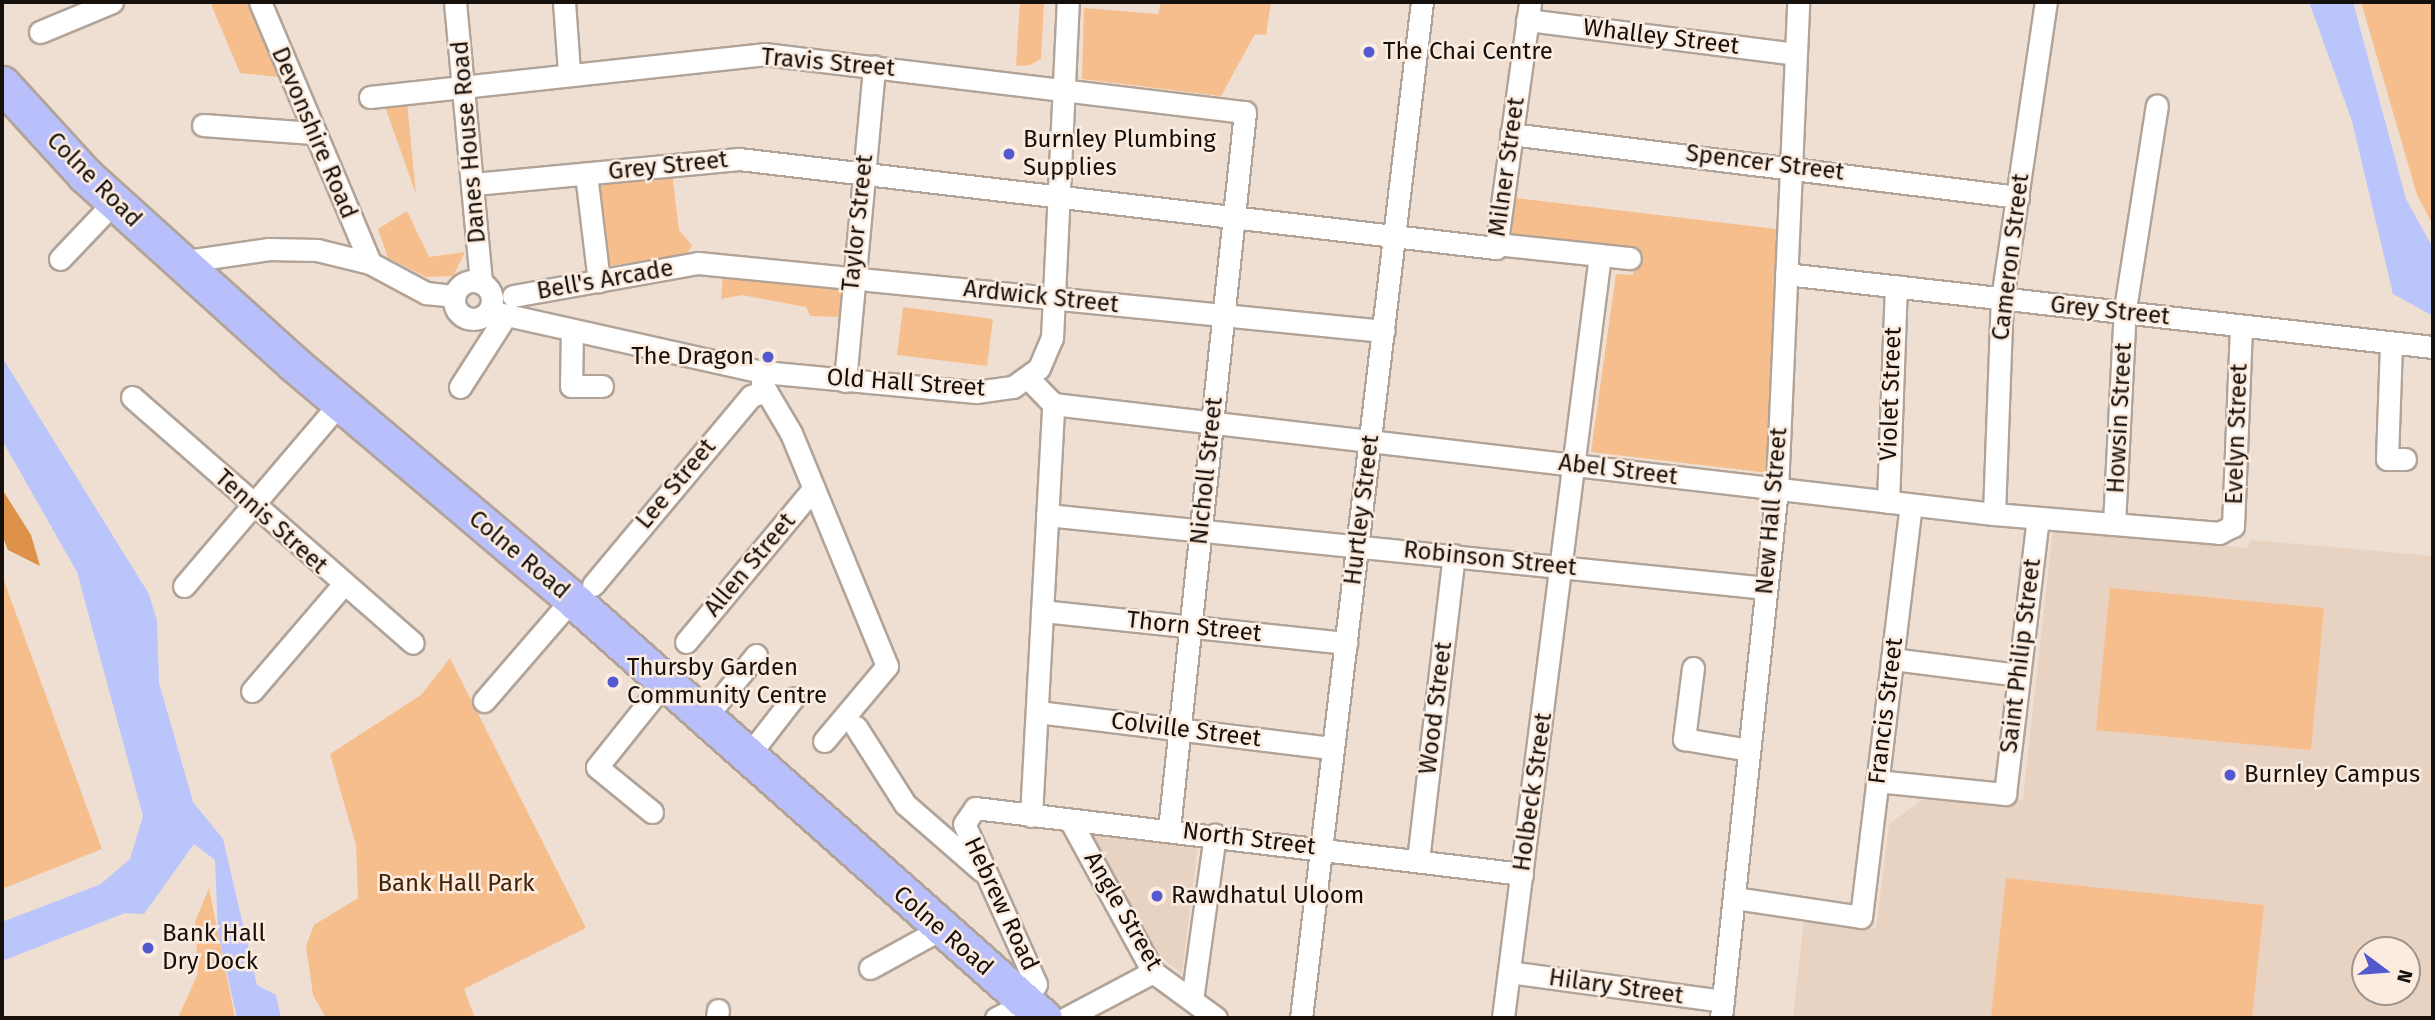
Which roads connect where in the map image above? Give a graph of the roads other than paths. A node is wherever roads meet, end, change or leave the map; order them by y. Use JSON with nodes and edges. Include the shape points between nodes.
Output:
{"nodes":[{"id":1,"x":112,"y":2,"type":"edge"},
{"id":2,"x":260,"y":2,"type":"edge"},
{"id":3,"x":455,"y":2,"type":"edge"},
{"id":4,"x":564,"y":2,"type":"edge"},
{"id":5,"x":1068,"y":2,"type":"edge"},
{"id":6,"x":1422,"y":2,"type":"edge"},
{"id":7,"x":1797,"y":2,"type":"edge"},
{"id":8,"x":2046,"y":2,"type":"edge"},
{"id":9,"x":1528,"y":11,"type":"edge"},
{"id":10,"x":40,"y":32,"type":"dead end"},
{"id":11,"x":1795,"y":54,"type":"junction"},
{"id":12,"x":874,"y":66,"type":"junction"},
{"id":13,"x":569,"y":72,"type":"junction"},
{"id":14,"x":2,"y":84,"type":"edge"},
{"id":15,"x":465,"y":86,"type":"junction"},
{"id":16,"x":1063,"y":91,"type":"junction"},
{"id":17,"x":369,"y":96,"type":"dead end"},
{"id":18,"x":2157,"y":104,"type":"dead end"},
{"id":19,"x":1245,"y":112,"type":"joint"},
{"id":20,"x":203,"y":125,"type":"dead end"},
{"id":21,"x":313,"y":133,"type":"junction"},
{"id":22,"x":1511,"y":134,"type":"junction"},
{"id":23,"x":1789,"y":165,"type":"junction"},
{"id":24,"x":862,"y":173,"type":"junction"},
{"id":25,"x":586,"y":174,"type":"junction"},
{"id":26,"x":474,"y":184,"type":"junction"},
{"id":27,"x":1058,"y":196,"type":"junction"},
{"id":28,"x":2018,"y":197,"type":"junction"},
{"id":29,"x":114,"y":202,"type":"junction"},
{"id":30,"x":1234,"y":215,"type":"junction"},
{"id":31,"x":1395,"y":236,"type":"junction"},
{"id":32,"x":1496,"y":246,"type":"junction"},
{"id":33,"x":1600,"y":255,"type":"junction"},
{"id":34,"x":1630,"y":258,"type":"dead end"},
{"id":35,"x":60,"y":259,"type":"dead end"},
{"id":36,"x":180,"y":262,"type":"junction"},
{"id":37,"x":370,"y":263,"type":"junction"},
{"id":38,"x":698,"y":263,"type":"joint"},
{"id":39,"x":1786,"y":274,"type":"junction"},
{"id":40,"x":852,"y":278,"type":"junction"},
{"id":41,"x":599,"y":281,"type":"junction"},
{"id":42,"x":481,"y":283,"type":"junction"},
{"id":43,"x":1896,"y":286,"type":"junction"},
{"id":44,"x":453,"y":296,"type":"junction"},
{"id":45,"x":513,"y":296,"type":"dead end"},
{"id":46,"x":1055,"y":298,"type":"junction"},
{"id":47,"x":2002,"y":299,"type":"junction"},
{"id":48,"x":2125,"y":313,"type":"junction"},
{"id":49,"x":497,"y":314,"type":"junction"},
{"id":50,"x":1223,"y":315,"type":"junction"},
{"id":51,"x":2241,"y":327,"type":"junction"},
{"id":52,"x":572,"y":330,"type":"junction"},
{"id":53,"x":1384,"y":331,"type":"junction"},
{"id":54,"x":2391,"y":344,"type":"junction"},
{"id":55,"x":2433,"y":347,"type":"edge"},
{"id":56,"x":1028,"y":378,"type":"junction"},
{"id":57,"x":845,"y":380,"type":"junction"},
{"id":58,"x":765,"y":381,"type":"junction"},
{"id":59,"x":602,"y":386,"type":"dead end"},
{"id":60,"x":460,"y":387,"type":"dead end"},
{"id":61,"x":132,"y":397,"type":"dead end"},
{"id":62,"x":339,"y":404,"type":"junction"},
{"id":63,"x":1053,"y":404,"type":"junction"},
{"id":64,"x":1212,"y":421,"type":"junction"},
{"id":65,"x":1370,"y":443,"type":"junction"},
{"id":66,"x":2405,"y":459,"type":"dead end"},
{"id":67,"x":1574,"y":464,"type":"junction"},
{"id":68,"x":814,"y":488,"type":"junction"},
{"id":69,"x":1777,"y":489,"type":"junction"},
{"id":70,"x":1888,"y":502,"type":"junction"},
{"id":71,"x":254,"y":504,"type":"junction"},
{"id":72,"x":1911,"y":505,"type":"junction"},
{"id":73,"x":1047,"y":514,"type":"junction"},
{"id":74,"x":1994,"y":514,"type":"junction"},
{"id":75,"x":2038,"y":519,"type":"junction"},
{"id":76,"x":2114,"y":524,"type":"junction"},
{"id":77,"x":1201,"y":530,"type":"junction"},
{"id":78,"x":2219,"y":533,"type":"joint"},
{"id":79,"x":1358,"y":546,"type":"junction"},
{"id":80,"x":1454,"y":555,"type":"junction"},
{"id":81,"x":1563,"y":566,"type":"junction"},
{"id":82,"x":184,"y":586,"type":"dead end"},
{"id":83,"x":342,"y":586,"type":"junction"},
{"id":84,"x":1766,"y":588,"type":"junction"},
{"id":85,"x":583,"y":592,"type":"junction"},
{"id":86,"x":1042,"y":611,"type":"junction"},
{"id":87,"x":1190,"y":627,"type":"junction"},
{"id":88,"x":686,"y":642,"type":"dead end"},
{"id":89,"x":413,"y":643,"type":"dead end"},
{"id":90,"x":1346,"y":643,"type":"junction"},
{"id":91,"x":756,"y":655,"type":"dead end"},
{"id":92,"x":1892,"y":659,"type":"junction"},
{"id":93,"x":1693,"y":668,"type":"dead end"},
{"id":94,"x":2019,"y":675,"type":"junction"},
{"id":95,"x":665,"y":682,"type":"junction"},
{"id":96,"x":252,"y":691,"type":"dead end"},
{"id":97,"x":793,"y":698,"type":"dead end"},
{"id":98,"x":484,"y":701,"type":"dead end"},
{"id":99,"x":1038,"y":712,"type":"junction"},
{"id":100,"x":705,"y":718,"type":"junction"},
{"id":101,"x":856,"y":727,"type":"dead end"},
{"id":102,"x":1179,"y":729,"type":"junction"},
{"id":103,"x":824,"y":741,"type":"dead end"},
{"id":104,"x":1334,"y":748,"type":"junction"},
{"id":105,"x":1749,"y":750,"type":"junction"},
{"id":106,"x":748,"y":756,"type":"junction"},
{"id":107,"x":1877,"y":781,"type":"junction"},
{"id":108,"x":975,"y":807,"type":"joint"},
{"id":109,"x":652,"y":812,"type":"dead end"},
{"id":110,"x":1031,"y":816,"type":"junction"},
{"id":111,"x":1072,"y":822,"type":"junction"},
{"id":112,"x":1169,"y":829,"type":"junction"},
{"id":113,"x":1215,"y":835,"type":"junction"},
{"id":114,"x":1321,"y":848,"type":"junction"},
{"id":115,"x":1418,"y":860,"type":"junction"},
{"id":116,"x":1522,"y":874,"type":"junction"},
{"id":117,"x":987,"y":875,"type":"junction"},
{"id":118,"x":1734,"y":898,"type":"junction"},
{"id":119,"x":941,"y":929,"type":"junction"},
{"id":120,"x":870,"y":968,"type":"dead end"},
{"id":121,"x":1153,"y":972,"type":"junction"},
{"id":122,"x":1509,"y":972,"type":"junction"},
{"id":123,"x":1192,"y":1000,"type":"junction"},
{"id":124,"x":1722,"y":1010,"type":"edge"},
{"id":125,"x":1036,"y":1016,"type":"edge"},
{"id":126,"x":1216,"y":1018,"type":"edge"},
{"id":127,"x":1301,"y":1018,"type":"edge"},
{"id":128,"x":1503,"y":1018,"type":"edge"}],
"edges":[{"from":1,"to":10,"type":"street"},
{"from":2,"to":21,"type":"street","name":"Devonshire Road"},
{"from":3,"to":15,"type":"street","name":"Danes House Road"},
{"from":4,"to":13,"type":"street"},
{"from":5,"to":16,"type":"street"},
{"from":6,"to":31,"type":"street","name":"Hurtley Street"},
{"from":7,"to":11,"type":"street","name":"New Hall Street"},
{"from":8,"to":28,"type":"street","name":"Cameron Street"},
{"from":9,"to":11,"type":"street","name":"Whalley Street"},
{"from":9,"to":22,"type":"street","name":"Milner Street"},
{"from":11,"to":23,"type":"street","name":"New Hall Street"},
{"from":12,"to":13,"type":"street","name":"Travis Street","via":[[764,54]]},
{"from":12,"to":16,"type":"street","name":"Travis Street"},
{"from":12,"to":24,"type":"street","name":"Taylor Street"},
{"from":13,"to":15,"type":"street","name":"Travis Street"},
{"from":14,"to":29,"type":"main road","name":"Colne Road"},
{"from":15,"to":17,"type":"street","name":"Travis Street"},
{"from":15,"to":26,"type":"street","name":"Danes House Road"},
{"from":16,"to":19,"type":"street","name":"Travis Street"},
{"from":16,"to":27,"type":"street"},
{"from":18,"to":48,"type":"street","name":"Howsin Street"},
{"from":19,"to":30,"type":"street","name":"Nicholl Street"},
{"from":20,"to":21,"type":"street"},
{"from":21,"to":37,"type":"street","name":"Devonshire Road"},
{"from":22,"to":23,"type":"street","name":"Spencer Street"},
{"from":22,"to":32,"type":"street","name":"Milner Street"},
{"from":23,"to":28,"type":"street","name":"Spencer Street"},
{"from":23,"to":39,"type":"street","name":"New Hall Street"},
{"from":24,"to":25,"type":"street","name":"Grey Street","via":[[739,159]]},
{"from":24,"to":27,"type":"street","name":"Grey Street"},
{"from":24,"to":40,"type":"street","name":"Taylor Street"},
{"from":25,"to":26,"type":"street","name":"Grey Street"},
{"from":25,"to":41,"type":"street"},
{"from":26,"to":42,"type":"street","name":"Danes House Road"},
{"from":27,"to":30,"type":"street","name":"Grey Street"},
{"from":27,"to":46,"type":"street"},
{"from":28,"to":47,"type":"street","name":"Cameron Street"},
{"from":29,"to":35,"type":"street"},
{"from":29,"to":36,"type":"main road","name":"Colne Road"},
{"from":30,"to":31,"type":"street","name":"Grey Street"},
{"from":30,"to":50,"type":"street","name":"Nicholl Street"},
{"from":31,"to":32,"type":"street","name":"Grey Street"},
{"from":31,"to":53,"type":"street","name":"Hurtley Street"},
{"from":32,"to":33,"type":"street","name":"Grey Street"},
{"from":33,"to":34,"type":"street","name":"Grey Street"},
{"from":33,"to":67,"type":"street","name":"Holbeck Street"},
{"from":36,"to":37,"type":"street","via":[[269,249],[317,250]]},
{"from":36,"to":62,"type":"main road","name":"Colne Road"},
{"from":37,"to":44,"type":"street","via":[[426,293]]},
{"from":38,"to":40,"type":"street","name":"Ardwick Street"},
{"from":38,"to":41,"type":"street","name":"Bell's Arcade"},
{"from":39,"to":43,"type":"street","name":"Grey Street"},
{"from":39,"to":69,"type":"street","name":"New Hall Street"},
{"from":40,"to":46,"type":"street","name":"Ardwick Street"},
{"from":40,"to":57,"type":"street","name":"Taylor Street"},
{"from":41,"to":45,"type":"street","name":"Bell's Arcade"},
{"from":42,"to":44,"type":"street","via":[[463,283]]},
{"from":42,"to":49,"type":"street","via":[[491,293]]},
{"from":43,"to":47,"type":"street","name":"Grey Street"},
{"from":43,"to":70,"type":"street","name":"Violet Street"},
{"from":44,"to":49,"type":"street","via":[[463,317]]},
{"from":46,"to":50,"type":"street","name":"Ardwick Street"},
{"from":46,"to":56,"type":"street","via":[[1052,338]]},
{"from":47,"to":48,"type":"street","name":"Grey Street"},
{"from":47,"to":74,"type":"street","name":"Cameron Street"},
{"from":48,"to":51,"type":"street","name":"Grey Street"},
{"from":48,"to":76,"type":"street","name":"Howsin Street"},
{"from":49,"to":52,"type":"street","name":"Old Hall Street"},
{"from":49,"to":60,"type":"street"},
{"from":50,"to":53,"type":"street","name":"Ardwick Street"},
{"from":50,"to":64,"type":"street","name":"Nicholl Street"},
{"from":51,"to":54,"type":"street","name":"Grey Street"},
{"from":51,"to":78,"type":"street","name":"Evelyn Street","via":[[2233,526]]},
{"from":52,"to":58,"type":"street","name":"Old Hall Street"},
{"from":52,"to":59,"type":"street","via":[[571,386]]},
{"from":53,"to":65,"type":"street","name":"Hurtley Street"},
{"from":54,"to":55,"type":"street","name":"Grey Street"},
{"from":54,"to":66,"type":"street","via":[[2387,459]]},
{"from":56,"to":57,"type":"street","name":"Old Hall Street","via":[[1013,387],[976,392]]},
{"from":56,"to":63,"type":"street"},
{"from":57,"to":58,"type":"street","name":"Old Hall Street"},
{"from":58,"to":68,"type":"street"},
{"from":58,"to":85,"type":"street","name":"Lee Street"},
{"from":61,"to":71,"type":"street","name":"Tennis Street"},
{"from":62,"to":71,"type":"street"},
{"from":62,"to":85,"type":"main road","name":"Colne Road"},
{"from":63,"to":64,"type":"street","name":"Abel Street"},
{"from":63,"to":73,"type":"street"},
{"from":64,"to":65,"type":"street","name":"Abel Street"},
{"from":64,"to":77,"type":"street","name":"Nicholl Street"},
{"from":65,"to":67,"type":"street","name":"Abel Street"},
{"from":65,"to":79,"type":"street","name":"Hurtley Street"},
{"from":67,"to":69,"type":"street","name":"Abel Street"},
{"from":67,"to":81,"type":"street","name":"Holbeck Street"},
{"from":68,"to":88,"type":"street","name":"Allen Street"},
{"from":68,"to":103,"type":"street","via":[[887,666]]},
{"from":69,"to":70,"type":"street","name":"Abel Street"},
{"from":69,"to":84,"type":"street","name":"New Hall Street"},
{"from":70,"to":72,"type":"street","name":"Abel Street"},
{"from":71,"to":82,"type":"street"},
{"from":71,"to":83,"type":"street","name":"Tennis Street"},
{"from":72,"to":74,"type":"street","name":"Abel Street"},
{"from":72,"to":92,"type":"street","name":"Francis Street"},
{"from":73,"to":77,"type":"street","name":"Robinson Street"},
{"from":73,"to":86,"type":"street"},
{"from":74,"to":75,"type":"street","name":"Abel Street"},
{"from":75,"to":76,"type":"street","name":"Abel Street"},
{"from":75,"to":94,"type":"street","name":"Saint Philip Street"},
{"from":76,"to":78,"type":"street","name":"Abel Street"},
{"from":77,"to":79,"type":"street","name":"Robinson Street"},
{"from":77,"to":87,"type":"street","name":"Nicholl Street"},
{"from":79,"to":80,"type":"street","name":"Robinson Street"},
{"from":79,"to":90,"type":"street","name":"Hurtley Street"},
{"from":80,"to":81,"type":"street","name":"Robinson Street"},
{"from":80,"to":115,"type":"street","name":"Wood Street"},
{"from":81,"to":84,"type":"street","name":"Robinson Street"},
{"from":81,"to":116,"type":"street","name":"Holbeck Street"},
{"from":83,"to":89,"type":"street","name":"Tennis Street"},
{"from":83,"to":96,"type":"street"},
{"from":84,"to":105,"type":"street","name":"New Hall Street"},
{"from":85,"to":95,"type":"main road","name":"Colne Road"},
{"from":85,"to":98,"type":"street","name":"Lee Street"},
{"from":86,"to":87,"type":"street","name":"Thorn Street"},
{"from":86,"to":99,"type":"street"},
{"from":87,"to":90,"type":"street","name":"Thorn Street"},
{"from":87,"to":102,"type":"street","name":"Nicholl Street"},
{"from":90,"to":104,"type":"street","name":"Hurtley Street"},
{"from":91,"to":100,"type":"street"},
{"from":92,"to":94,"type":"street"},
{"from":92,"to":107,"type":"street","name":"Francis Street"},
{"from":93,"to":105,"type":"street","via":[[1684,739]]},
{"from":94,"to":107,"type":"street","name":"Saint Philip Street","via":[[2005,794]]},
{"from":95,"to":100,"type":"main road","name":"Colne Road"},
{"from":95,"to":109,"type":"street","via":[[597,767]]},
{"from":97,"to":106,"type":"street"},
{"from":99,"to":102,"type":"street","name":"Colville Street"},
{"from":99,"to":110,"type":"street"},
{"from":100,"to":106,"type":"main road","name":"Colne Road"},
{"from":101,"to":117,"type":"street","via":[[905,804]]},
{"from":102,"to":104,"type":"street","name":"Colville Street"},
{"from":102,"to":112,"type":"street","name":"Nicholl Street"},
{"from":104,"to":114,"type":"street","name":"Hurtley Street"},
{"from":105,"to":118,"type":"street","name":"New Hall Street"},
{"from":106,"to":119,"type":"main road","name":"Colne Road"},
{"from":107,"to":118,"type":"street","name":"Francis Street","via":[[1861,916]]},
{"from":108,"to":110,"type":"street","name":"North Street"},
{"from":108,"to":117,"type":"street","name":"Hebrew Road","via":[[964,824]]},
{"from":110,"to":111,"type":"street","name":"North Street"},
{"from":111,"to":112,"type":"street","name":"North Street"},
{"from":111,"to":121,"type":"street","name":"Angle Street"},
{"from":112,"to":113,"type":"street","name":"North Street"},
{"from":113,"to":114,"type":"street","name":"North Street"},
{"from":113,"to":123,"type":"street"},
{"from":114,"to":115,"type":"street","name":"North Street"},
{"from":114,"to":127,"type":"street","name":"Hurtley Street"},
{"from":115,"to":116,"type":"street","name":"North Street"},
{"from":116,"to":122,"type":"street","name":"Holbeck Street"},
{"from":117,"to":125,"type":"street","name":"Hebrew Road","via":[[1035,977]]},
{"from":118,"to":124,"type":"street","name":"New Hall Street"},
{"from":119,"to":120,"type":"street"},
{"from":119,"to":125,"type":"main road","name":"Colne Road"},
{"from":121,"to":123,"type":"street","name":"Angle Street"},
{"from":121,"to":125,"type":"street"},
{"from":122,"to":124,"type":"street","name":"Hilary Street"},
{"from":122,"to":128,"type":"street","name":"Holbeck Street"},
{"from":123,"to":126,"type":"street","name":"Angle Street"}]}
